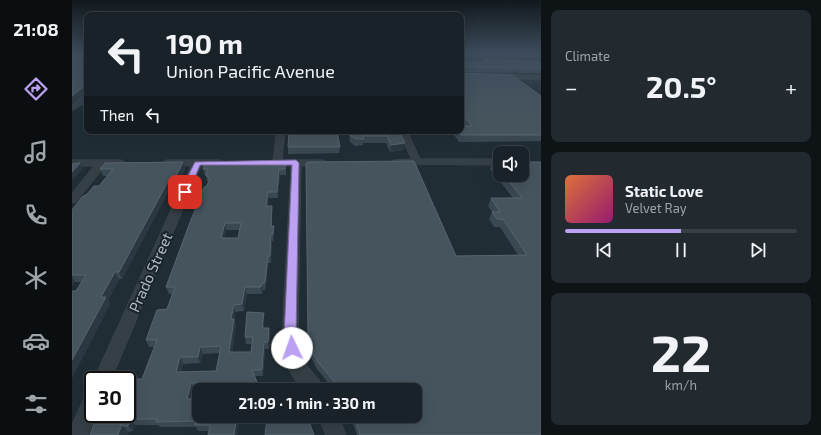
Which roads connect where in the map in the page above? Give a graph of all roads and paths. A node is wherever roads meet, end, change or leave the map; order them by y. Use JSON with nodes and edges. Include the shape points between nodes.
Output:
{"nodes":[{"id":1,"x":493,"y":76,"type":"edge"},
{"id":2,"x":541,"y":78,"type":"edge"},
{"id":3,"x":84,"y":99,"type":"edge"},
{"id":4,"x":72,"y":109,"type":"edge"},
{"id":5,"x":281,"y":134,"type":"edge"},
{"id":6,"x":404,"y":134,"type":"edge"},
{"id":7,"x":334,"y":162,"type":"edge"},
{"id":8,"x":387,"y":162,"type":"edge"},
{"id":9,"x":417,"y":162,"type":"junction"},
{"id":10,"x":493,"y":162,"type":"edge"},
{"id":11,"x":72,"y":163,"type":"edge"},
{"id":12,"x":102,"y":163,"type":"junction"},
{"id":13,"x":134,"y":163,"type":"edge"},
{"id":14,"x":158,"y":163,"type":"edge"},
{"id":15,"x":197,"y":163,"type":"junction"},
{"id":16,"x":234,"y":163,"type":"edge"},
{"id":17,"x":256,"y":163,"type":"edge"},
{"id":18,"x":277,"y":163,"type":"junction"},
{"id":19,"x":296,"y":163,"type":"junction"},
{"id":20,"x":72,"y":200,"type":"edge"},
{"id":21,"x":106,"y":371,"type":"edge"},
{"id":22,"x":309,"y":383,"type":"edge"},
{"id":23,"x":84,"y":421,"type":"edge"},
{"id":24,"x":332,"y":423,"type":"edge"},
{"id":25,"x":78,"y":435,"type":"edge"},
{"id":26,"x":336,"y":435,"type":"edge"}],
"edges":[{"from":1,"to":2,"type":"street"},
{"from":3,"to":4,"type":"street"},
{"from":5,"to":18,"type":"street"},
{"from":6,"to":9,"type":"street"},
{"from":7,"to":19,"type":"street"},
{"from":8,"to":9,"type":"street"},
{"from":9,"to":10,"type":"street"},
{"from":11,"to":12,"type":"street"},
{"from":12,"to":13,"type":"street"},
{"from":12,"to":20,"type":"street"},
{"from":14,"to":15,"type":"street"},
{"from":15,"to":16,"type":"street"},
{"from":15,"to":21,"type":"street","name":"Prado Street"},
{"from":17,"to":18,"type":"street"},
{"from":18,"to":19,"type":"street"},
{"from":19,"to":22,"type":"street","via":[[290,336],[293,359]]},
{"from":23,"to":25,"type":"street"},
{"from":24,"to":26,"type":"street"}]}
